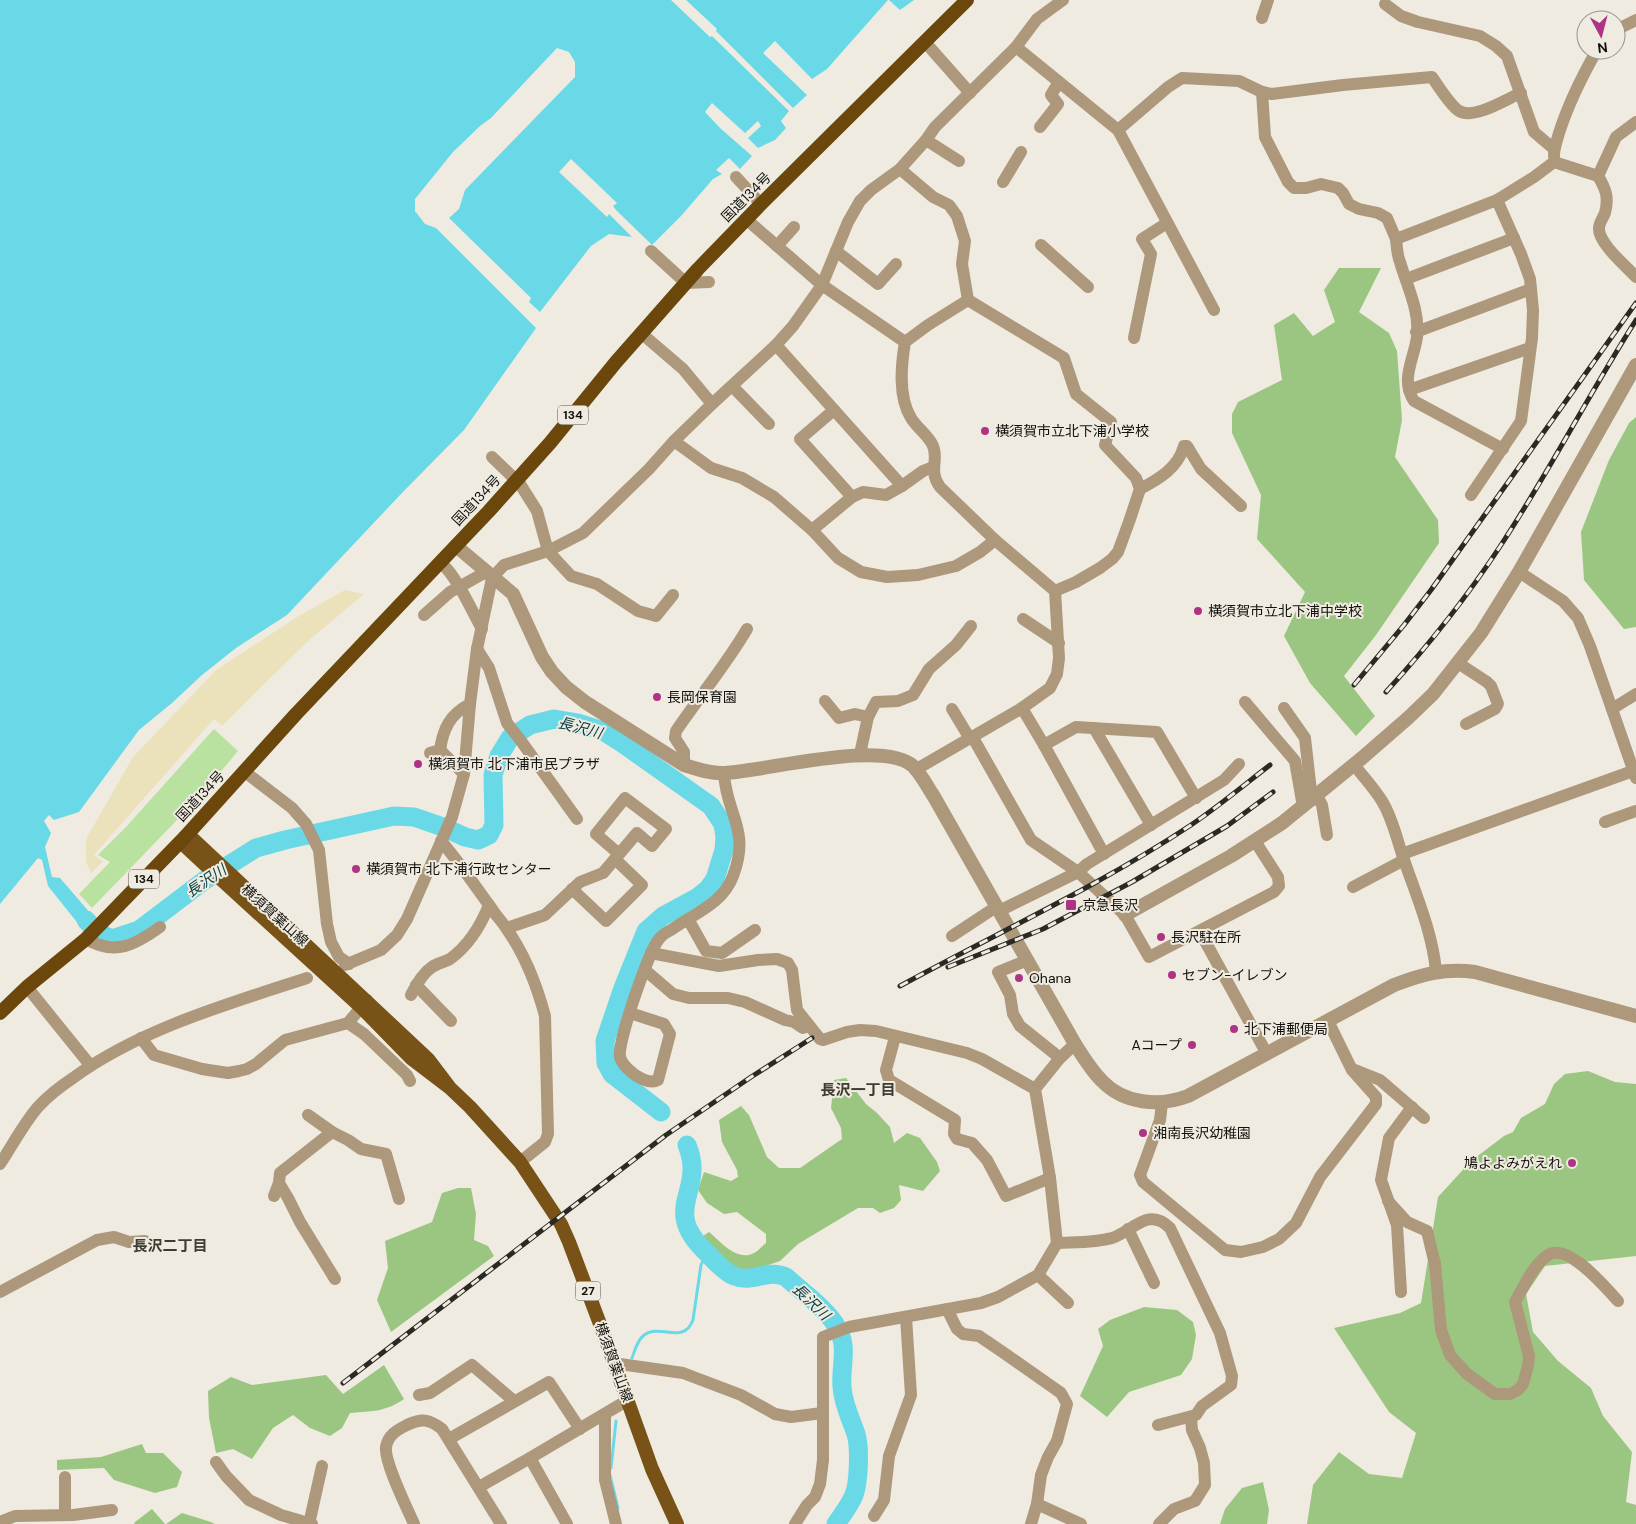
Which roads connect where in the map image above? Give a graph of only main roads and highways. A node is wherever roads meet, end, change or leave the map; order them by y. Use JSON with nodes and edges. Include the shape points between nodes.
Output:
{"nodes":[{"id":1,"x":967,"y":0,"type":"edge"},
{"id":2,"x":185,"y":837,"type":"junction"},
{"id":3,"x":0,"y":1013,"type":"edge"},
{"id":4,"x":677,"y":1524,"type":"edge"}],
"edges":[{"from":1,"to":2,"type":"highway","name":"国道134号","number":"134","via":[[746,219],[686,283],[517,480],[302,707]]},
{"from":2,"to":3,"type":"highway","name":"国道134号","number":"134","via":[[86,939]]},
{"from":2,"to":4,"type":"main road","name":"横須賀葉山線","number":"27","via":[[186,847],[205,858],[364,1003],[412,1059],[450,1088],[520,1162],[561,1224],[652,1469]]}]}
